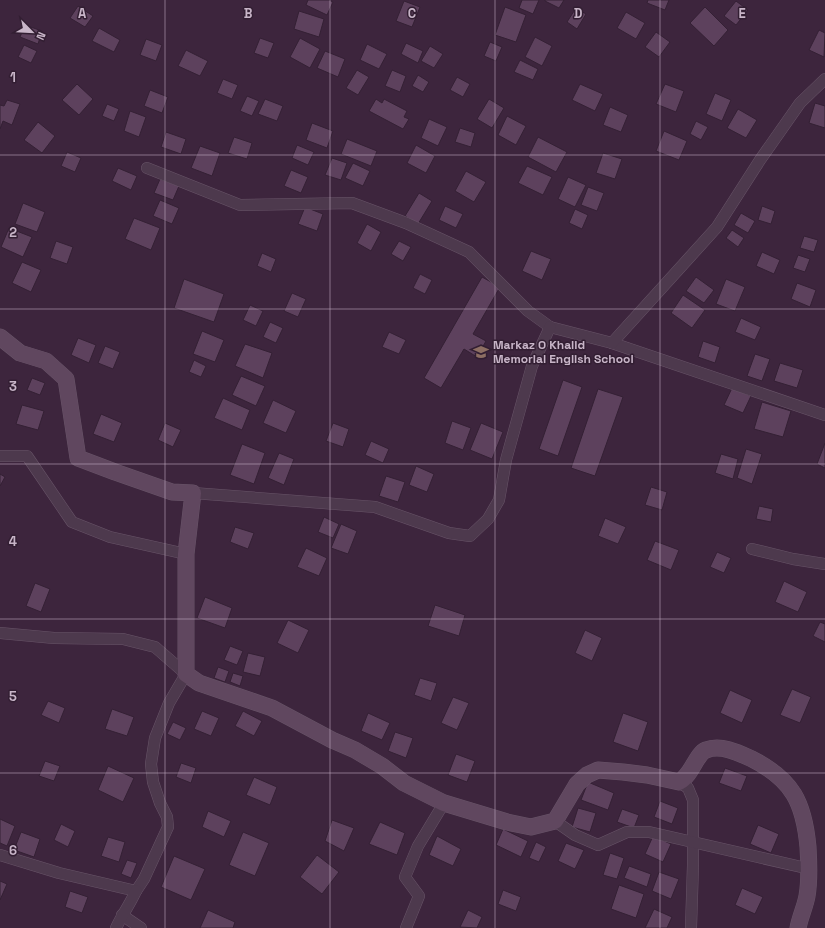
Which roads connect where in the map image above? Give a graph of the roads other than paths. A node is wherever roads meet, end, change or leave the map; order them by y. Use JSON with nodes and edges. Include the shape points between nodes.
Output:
{"nodes":[{"id":1,"x":825,"y":79,"type":"edge"},
{"id":2,"x":147,"y":168,"type":"dead end"},
{"id":3,"x":550,"y":327,"type":"junction"},
{"id":4,"x":0,"y":337,"type":"edge"},
{"id":5,"x":612,"y":343,"type":"junction"},
{"id":6,"x":825,"y":415,"type":"edge"},
{"id":7,"x":0,"y":456,"type":"edge"},
{"id":8,"x":193,"y":493,"type":"junction"},
{"id":9,"x":752,"y":549,"type":"dead end"},
{"id":10,"x":186,"y":554,"type":"junction"},
{"id":11,"x":825,"y":564,"type":"edge"},
{"id":12,"x":0,"y":633,"type":"edge"},
{"id":13,"x":186,"y":674,"type":"junction"},
{"id":14,"x":679,"y":782,"type":"junction"},
{"id":15,"x":444,"y":803,"type":"junction"},
{"id":16,"x":555,"y":821,"type":"junction"},
{"id":17,"x":692,"y":841,"type":"junction"},
{"id":18,"x":0,"y":855,"type":"edge"},
{"id":19,"x":810,"y":869,"type":"junction"},
{"id":20,"x":136,"y":891,"type":"junction"},
{"id":21,"x":122,"y":915,"type":"junction"},
{"id":22,"x":116,"y":928,"type":"edge"},
{"id":23,"x":141,"y":928,"type":"edge"},
{"id":24,"x":406,"y":928,"type":"edge"},
{"id":25,"x":690,"y":928,"type":"edge"},
{"id":26,"x":798,"y":928,"type":"edge"}],
"edges":[{"from":1,"to":5,"type":"street","via":[[800,103],[717,227]]},
{"from":2,"to":3,"type":"street","via":[[240,205],[352,203],[406,223],[469,252],[528,311]]},
{"from":3,"to":5,"type":"street"},
{"from":3,"to":8,"type":"street","via":[[532,366],[506,460],[499,500],[488,519],[470,536],[449,533],[376,507]]},
{"from":4,"to":8,"type":"main road","via":[[20,353],[46,361],[66,379],[78,458],[172,492]]},
{"from":5,"to":6,"type":"street"},
{"from":7,"to":10,"type":"street","via":[[27,456],[72,522],[110,537]]},
{"from":8,"to":10,"type":"main road"},
{"from":9,"to":11,"type":"street"},
{"from":10,"to":13,"type":"main road"},
{"from":12,"to":13,"type":"street","via":[[54,638],[123,639],[155,647]]},
{"from":13,"to":15,"type":"main road","via":[[199,683],[272,708],[355,750],[404,783]]},
{"from":13,"to":20,"type":"street","via":[[169,703],[155,738],[151,764],[153,782],[167,817],[168,827]]},
{"from":14,"to":16,"type":"main road","via":[[647,775],[598,770],[577,784]]},
{"from":14,"to":17,"type":"street","via":[[688,788],[693,800]]},
{"from":14,"to":19,"type":"main road","via":[[685,779],[705,750],[717,748],[739,753],[760,763],[787,783],[800,804],[806,824]]},
{"from":15,"to":16,"type":"main road","via":[[531,827]]},
{"from":15,"to":24,"type":"street","via":[[418,846],[405,877],[419,896]]},
{"from":16,"to":17,"type":"street","via":[[575,835],[598,844],[627,832],[649,832]]},
{"from":17,"to":19,"type":"street"},
{"from":17,"to":25,"type":"street"},
{"from":18,"to":20,"type":"street","via":[[59,873]]},
{"from":19,"to":26,"type":"main road","via":[[807,896]]},
{"from":20,"to":21,"type":"street"},
{"from":21,"to":22,"type":"street"},
{"from":21,"to":23,"type":"street"}]}
